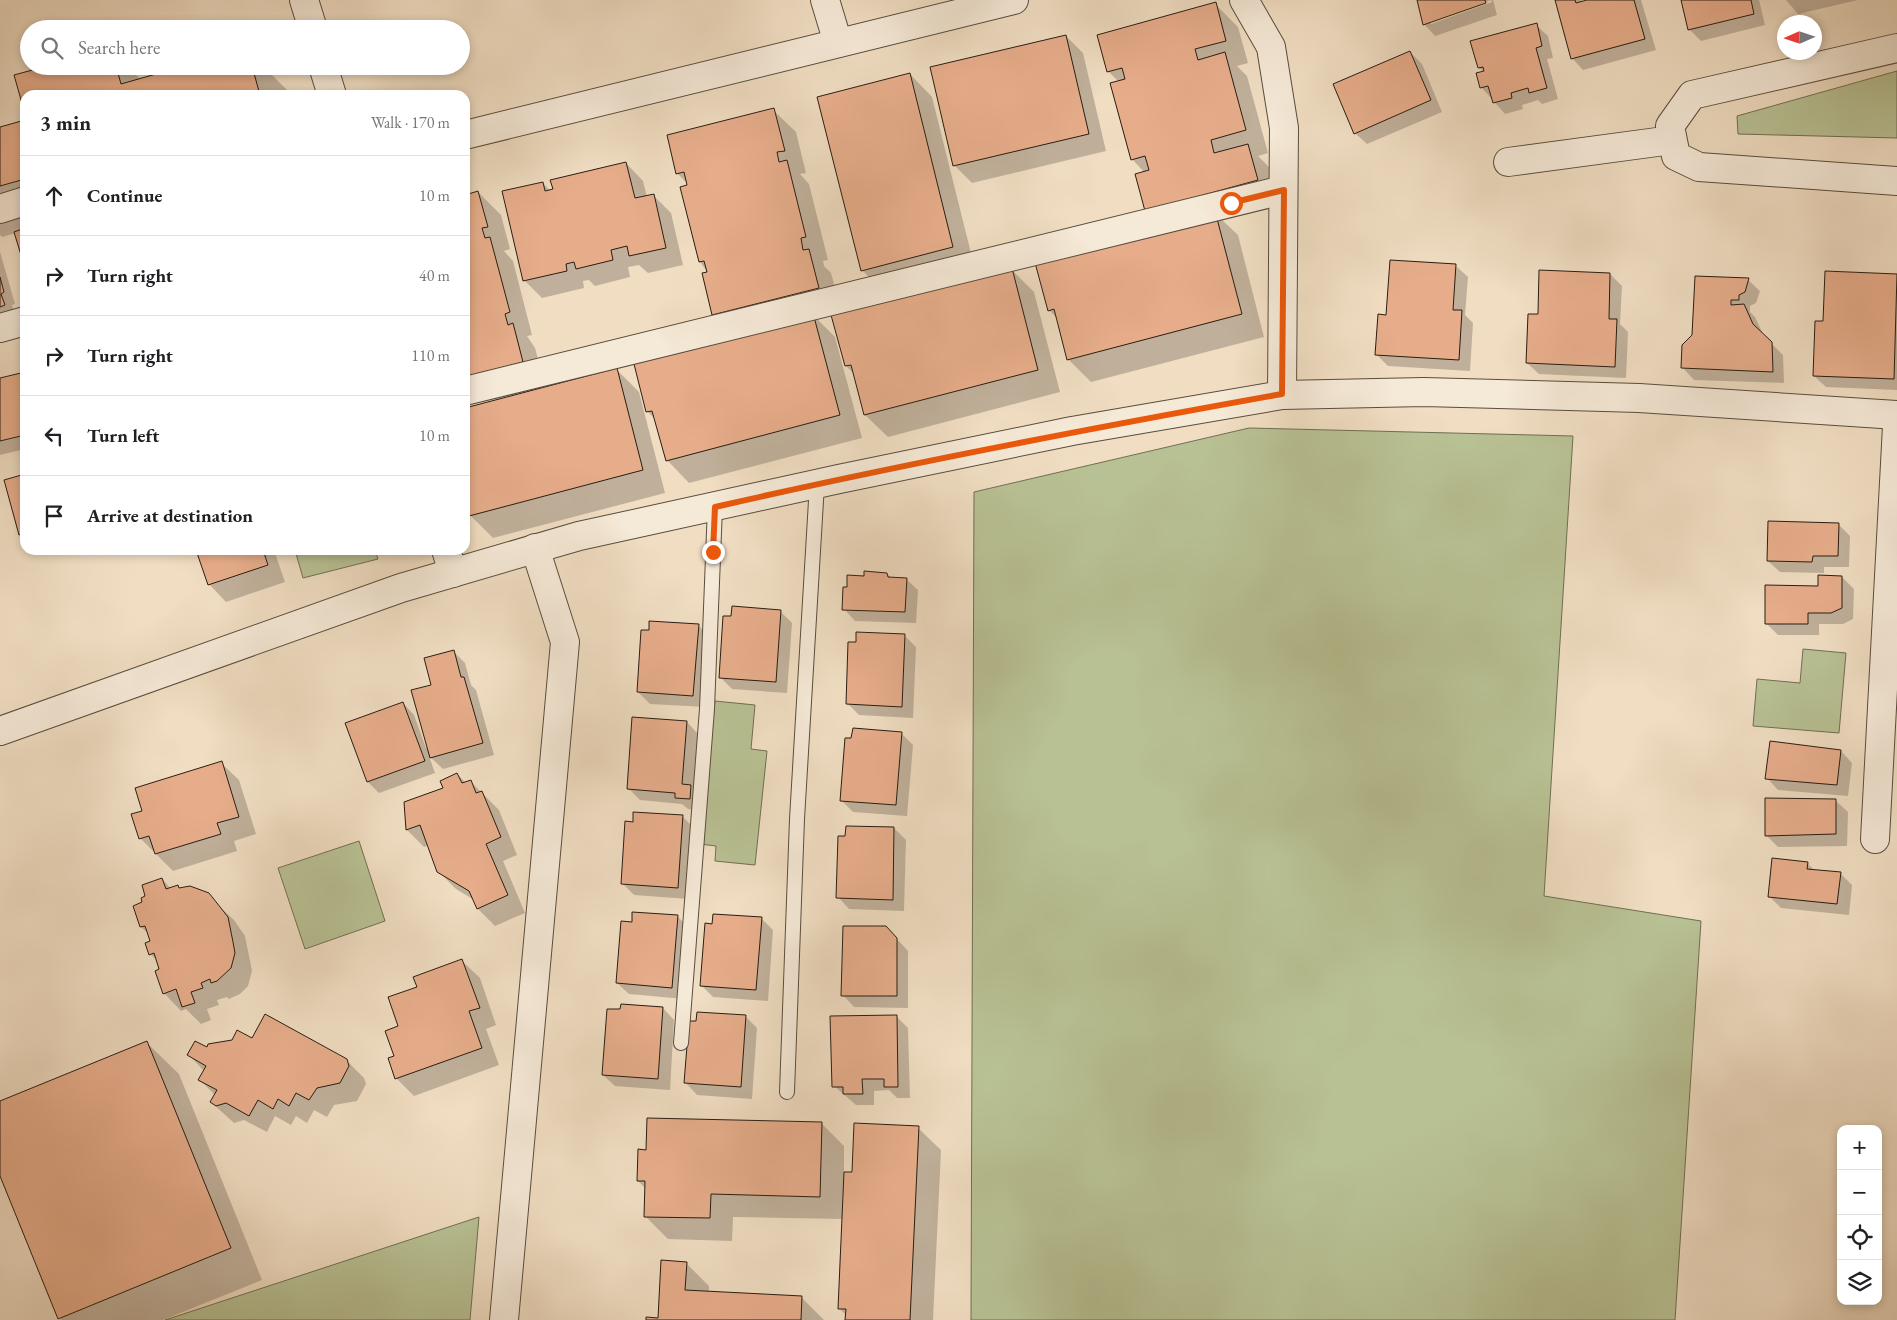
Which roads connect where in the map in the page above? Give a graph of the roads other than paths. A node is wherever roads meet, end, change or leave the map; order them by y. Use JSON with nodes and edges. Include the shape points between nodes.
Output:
{"nodes":[{"id":1,"x":304,"y":0,"type":"edge"},
{"id":2,"x":825,"y":0,"type":"edge"},
{"id":3,"x":1014,"y":0,"type":"edge"},
{"id":4,"x":1244,"y":0,"type":"edge"},
{"id":5,"x":310,"y":20,"type":"edge"},
{"id":6,"x":838,"y":43,"type":"junction"},
{"id":7,"x":1897,"y":48,"type":"edge"},
{"id":8,"x":326,"y":75,"type":"edge"},
{"id":9,"x":330,"y":90,"type":"edge"},
{"id":10,"x":470,"y":134,"type":"edge"},
{"id":11,"x":1672,"y":140,"type":"junction"},
{"id":12,"x":1508,"y":162,"type":"dead end"},
{"id":13,"x":1897,"y":182,"type":"edge"},
{"id":14,"x":1284,"y":190,"type":"junction"},
{"id":15,"x":20,"y":203,"type":"edge"},
{"id":16,"x":0,"y":209,"type":"edge"},
{"id":17,"x":20,"y":322,"type":"edge"},
{"id":18,"x":0,"y":328,"type":"edge"},
{"id":19,"x":470,"y":390,"type":"edge"},
{"id":20,"x":1282,"y":394,"type":"junction"},
{"id":21,"x":1897,"y":415,"type":"edge"},
{"id":22,"x":1897,"y":426,"type":"edge"},
{"id":23,"x":817,"y":484,"type":"junction"},
{"id":24,"x":715,"y":507,"type":"junction"},
{"id":25,"x":535,"y":548,"type":"junction"},
{"id":26,"x":449,"y":562,"type":"edge"},
{"id":27,"x":0,"y":731,"type":"edge"},
{"id":28,"x":1875,"y":839,"type":"dead end"},
{"id":29,"x":681,"y":1043,"type":"dead end"},
{"id":30,"x":787,"y":1092,"type":"dead end"},
{"id":31,"x":504,"y":1320,"type":"edge"}],
"edges":[{"from":1,"to":5,"type":"street"},
{"from":2,"to":6,"type":"street"},
{"from":3,"to":6,"type":"street"},
{"from":4,"to":14,"type":"street","via":[[1271,47],[1284,128]]},
{"from":6,"to":10,"type":"street"},
{"from":7,"to":11,"type":"street","via":[[1692,95],[1670,126]]},
{"from":8,"to":9,"type":"street"},
{"from":11,"to":12,"type":"street"},
{"from":11,"to":13,"type":"street","via":[[1676,156],[1699,167]]},
{"from":14,"to":19,"type":"street"},
{"from":14,"to":20,"type":"street"},
{"from":15,"to":16,"type":"street"},
{"from":17,"to":18,"type":"street"},
{"from":20,"to":21,"type":"street","via":[[1424,392],[1639,398]]},
{"from":20,"to":23,"type":"street","via":[[1072,431]]},
{"from":22,"to":28,"type":"street"},
{"from":23,"to":24,"type":"street"},
{"from":23,"to":30,"type":"lane","via":[[797,819]]},
{"from":24,"to":25,"type":"street"},
{"from":24,"to":29,"type":"lane","via":[[707,709]]},
{"from":25,"to":26,"type":"street"},
{"from":25,"to":31,"type":"street","via":[[565,642]]},
{"from":26,"to":27,"type":"street","via":[[392,591]]}]}
